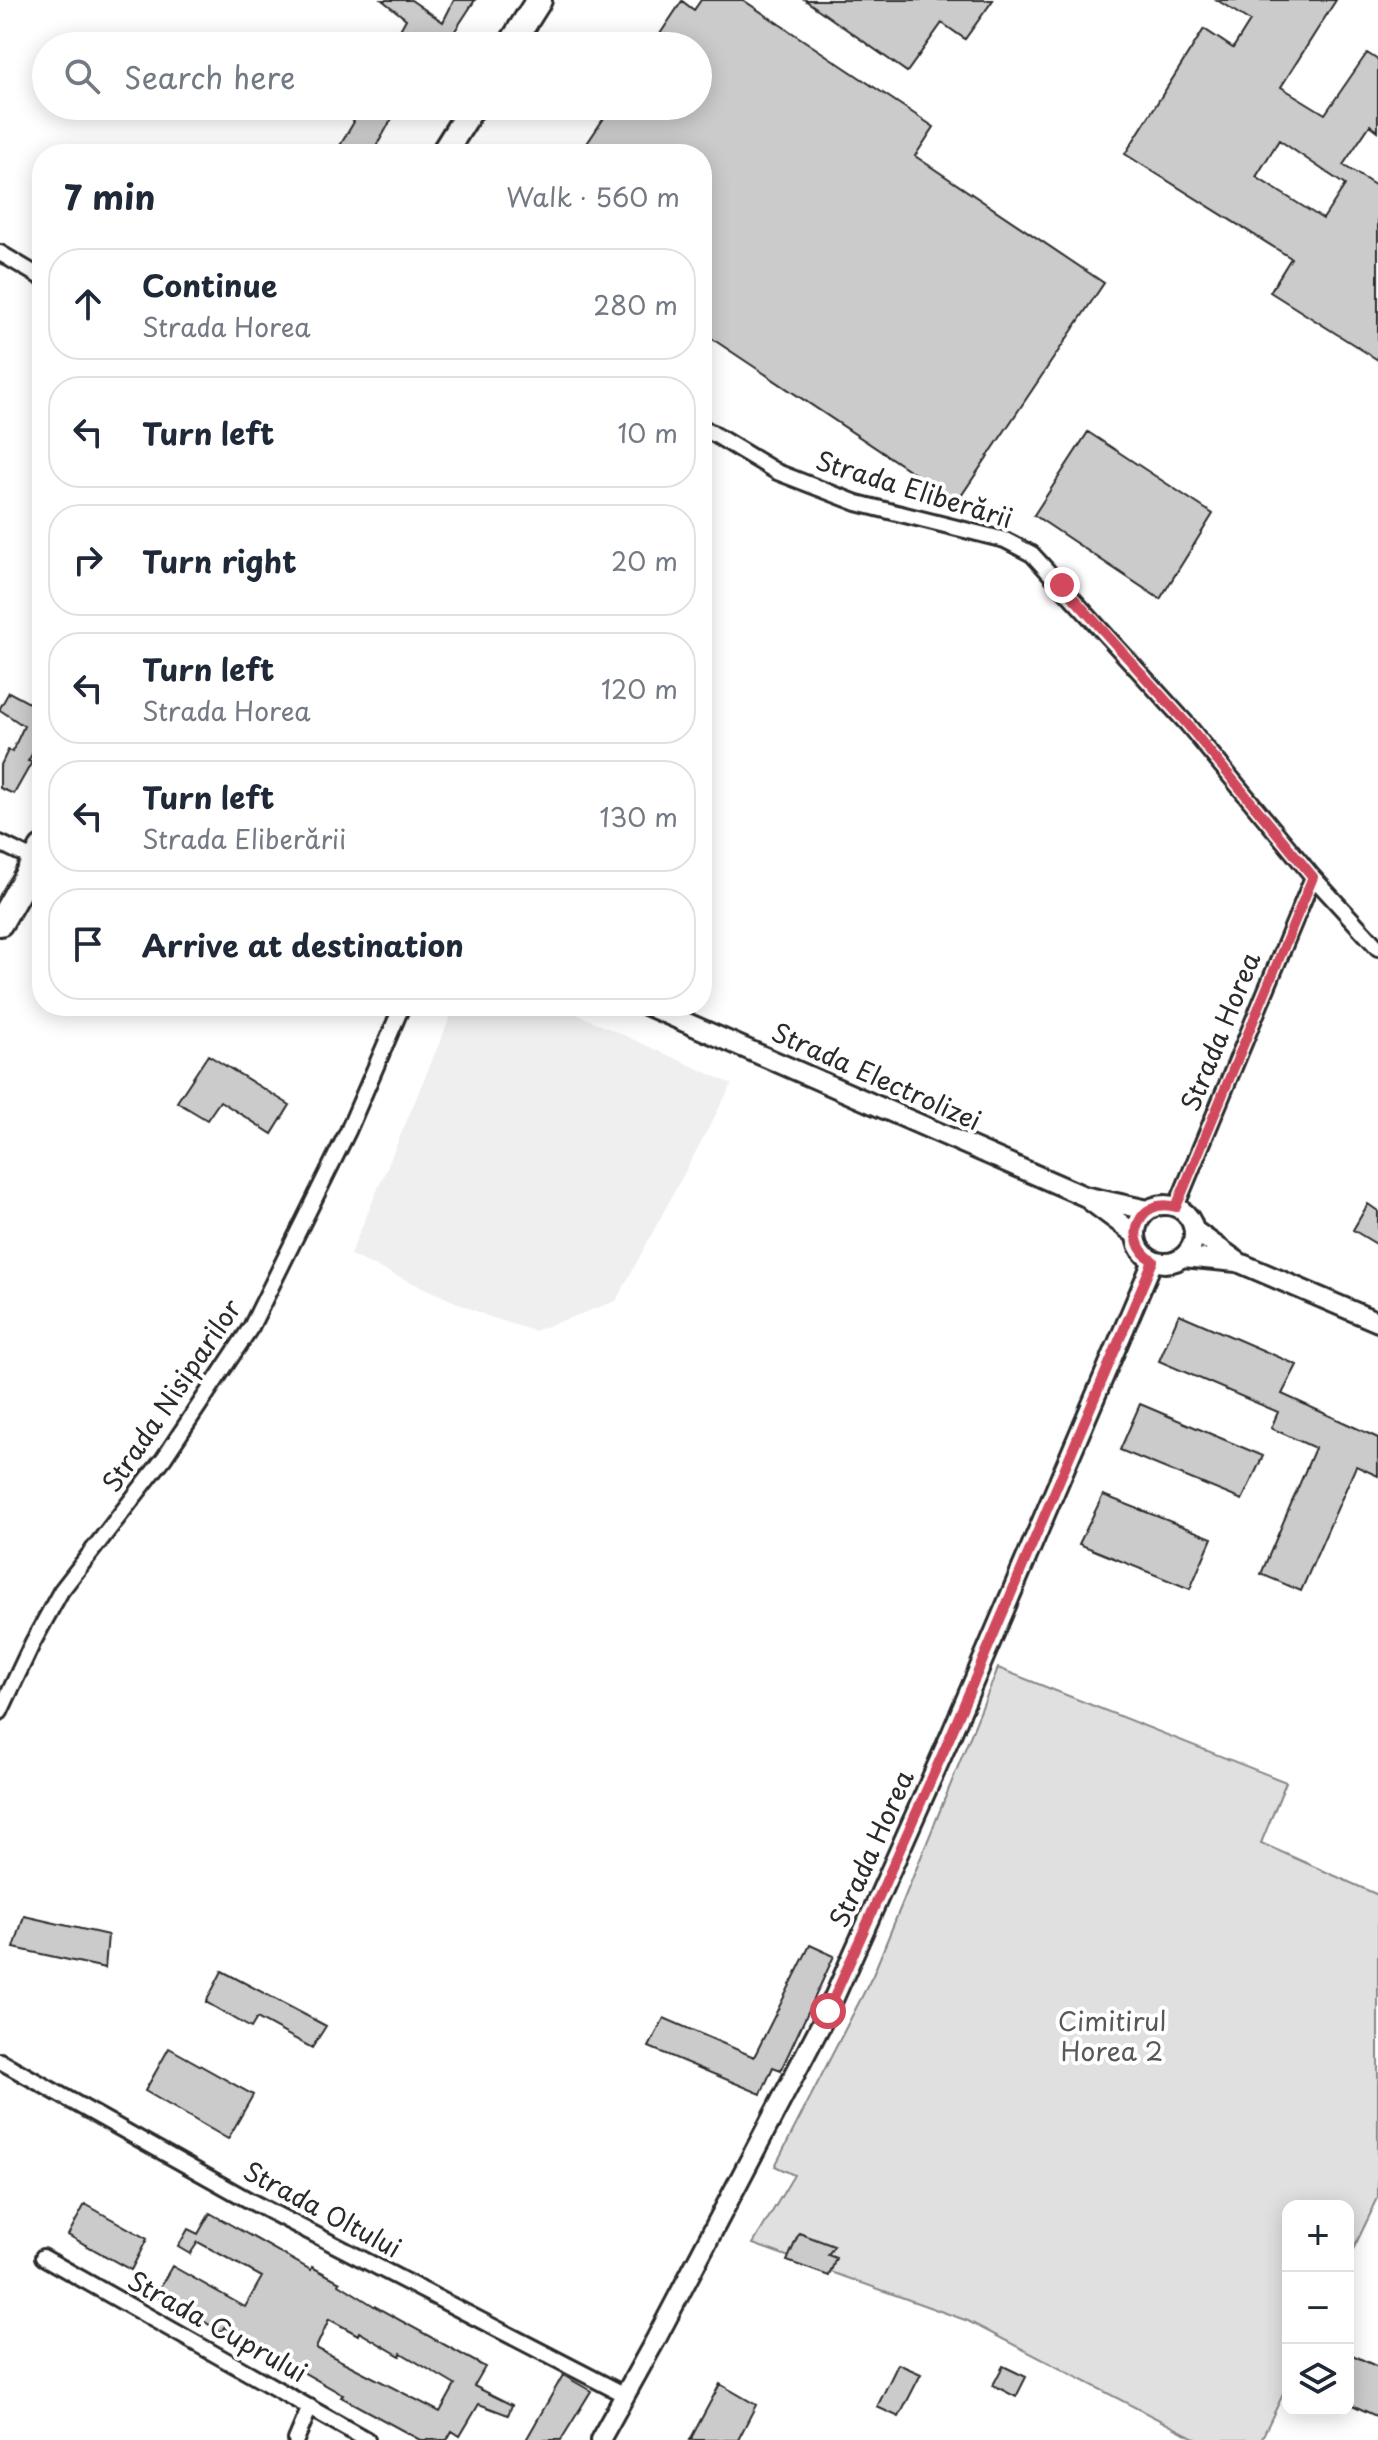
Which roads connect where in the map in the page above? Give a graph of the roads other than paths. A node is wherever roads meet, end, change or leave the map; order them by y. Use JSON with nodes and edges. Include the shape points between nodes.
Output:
{"nodes":[{"id":1,"x":539,"y":0,"type":"edge"},
{"id":2,"x":519,"y":32,"type":"edge"},
{"id":3,"x":464,"y":120,"type":"edge"},
{"id":4,"x":449,"y":144,"type":"edge"},
{"id":5,"x":0,"y":253,"type":"edge"},
{"id":6,"x":32,"y":272,"type":"edge"},
{"id":7,"x":712,"y":433,"type":"edge"},
{"id":8,"x":0,"y":843,"type":"edge"},
{"id":9,"x":32,"y":853,"type":"edge"},
{"id":10,"x":32,"y":867,"type":"edge"},
{"id":11,"x":1313,"y":877,"type":"junction"},
{"id":12,"x":0,"y":923,"type":"edge"},
{"id":13,"x":1378,"y":948,"type":"edge"},
{"id":14,"x":398,"y":1016,"type":"edge"},
{"id":15,"x":671,"y":1016,"type":"edge"},
{"id":16,"x":1084,"y":1196,"type":"junction"},
{"id":17,"x":1176,"y":1207,"type":"junction"},
{"id":18,"x":1148,"y":1210,"type":"junction"},
{"id":19,"x":1194,"y":1230,"type":"junction"},
{"id":20,"x":1136,"y":1235,"type":"junction"},
{"id":21,"x":1183,"y":1257,"type":"junction"},
{"id":22,"x":1153,"y":1261,"type":"junction"},
{"id":23,"x":1240,"y":1263,"type":"junction"},
{"id":24,"x":1378,"y":1322,"type":"edge"},
{"id":25,"x":0,"y":1712,"type":"edge"},
{"id":26,"x":0,"y":2061,"type":"edge"},
{"id":27,"x":43,"y":2257,"type":"dead end"},
{"id":28,"x":625,"y":2395,"type":"junction"},
{"id":29,"x":310,"y":2407,"type":"junction"},
{"id":30,"x":296,"y":2440,"type":"edge"},
{"id":31,"x":367,"y":2440,"type":"edge"},
{"id":32,"x":600,"y":2440,"type":"edge"}],
"edges":[{"from":1,"to":2,"type":"main road"},
{"from":3,"to":4,"type":"main road"},
{"from":5,"to":6,"type":"street"},
{"from":7,"to":11,"type":"street","name":"Strada Eliberării","via":[[777,472],[857,503],[1005,540],[1032,554],[1187,724]]},
{"from":8,"to":9,"type":"street"},
{"from":10,"to":12,"type":"main road"},
{"from":11,"to":13,"type":"street","name":"Strada Eliberării"},
{"from":11,"to":17,"type":"street","name":"Strada Horea"},
{"from":14,"to":25,"type":"street","name":"Strada Nisiparilor","via":[[348,1131],[251,1327],[164,1458],[61,1591]]},
{"from":15,"to":16,"type":"street","name":"Strada Electrolizei"},
{"from":16,"to":18,"type":"street","name":"Strada Electrolizei"},
{"from":16,"to":20,"type":"street","name":"Strada Electrolizei"},
{"from":17,"to":18,"type":"street"},
{"from":17,"to":19,"type":"street"},
{"from":18,"to":20,"type":"street"},
{"from":19,"to":21,"type":"street"},
{"from":19,"to":23,"type":"street"},
{"from":20,"to":22,"type":"street","via":[[1141,1250]]},
{"from":21,"to":22,"type":"street","via":[[1169,1263]]},
{"from":21,"to":23,"type":"street"},
{"from":22,"to":28,"type":"street","name":"Strada Horea","via":[[828,2011]]},
{"from":23,"to":24,"type":"street"},
{"from":26,"to":28,"type":"street","name":"Strada Oltului","via":[[252,2202]]},
{"from":27,"to":29,"type":"street","name":"Strada Cuprului"},
{"from":28,"to":32,"type":"street","name":"Strada Horea"},
{"from":29,"to":30,"type":"street"},
{"from":29,"to":31,"type":"street","name":"Strada Cuprului"}]}
